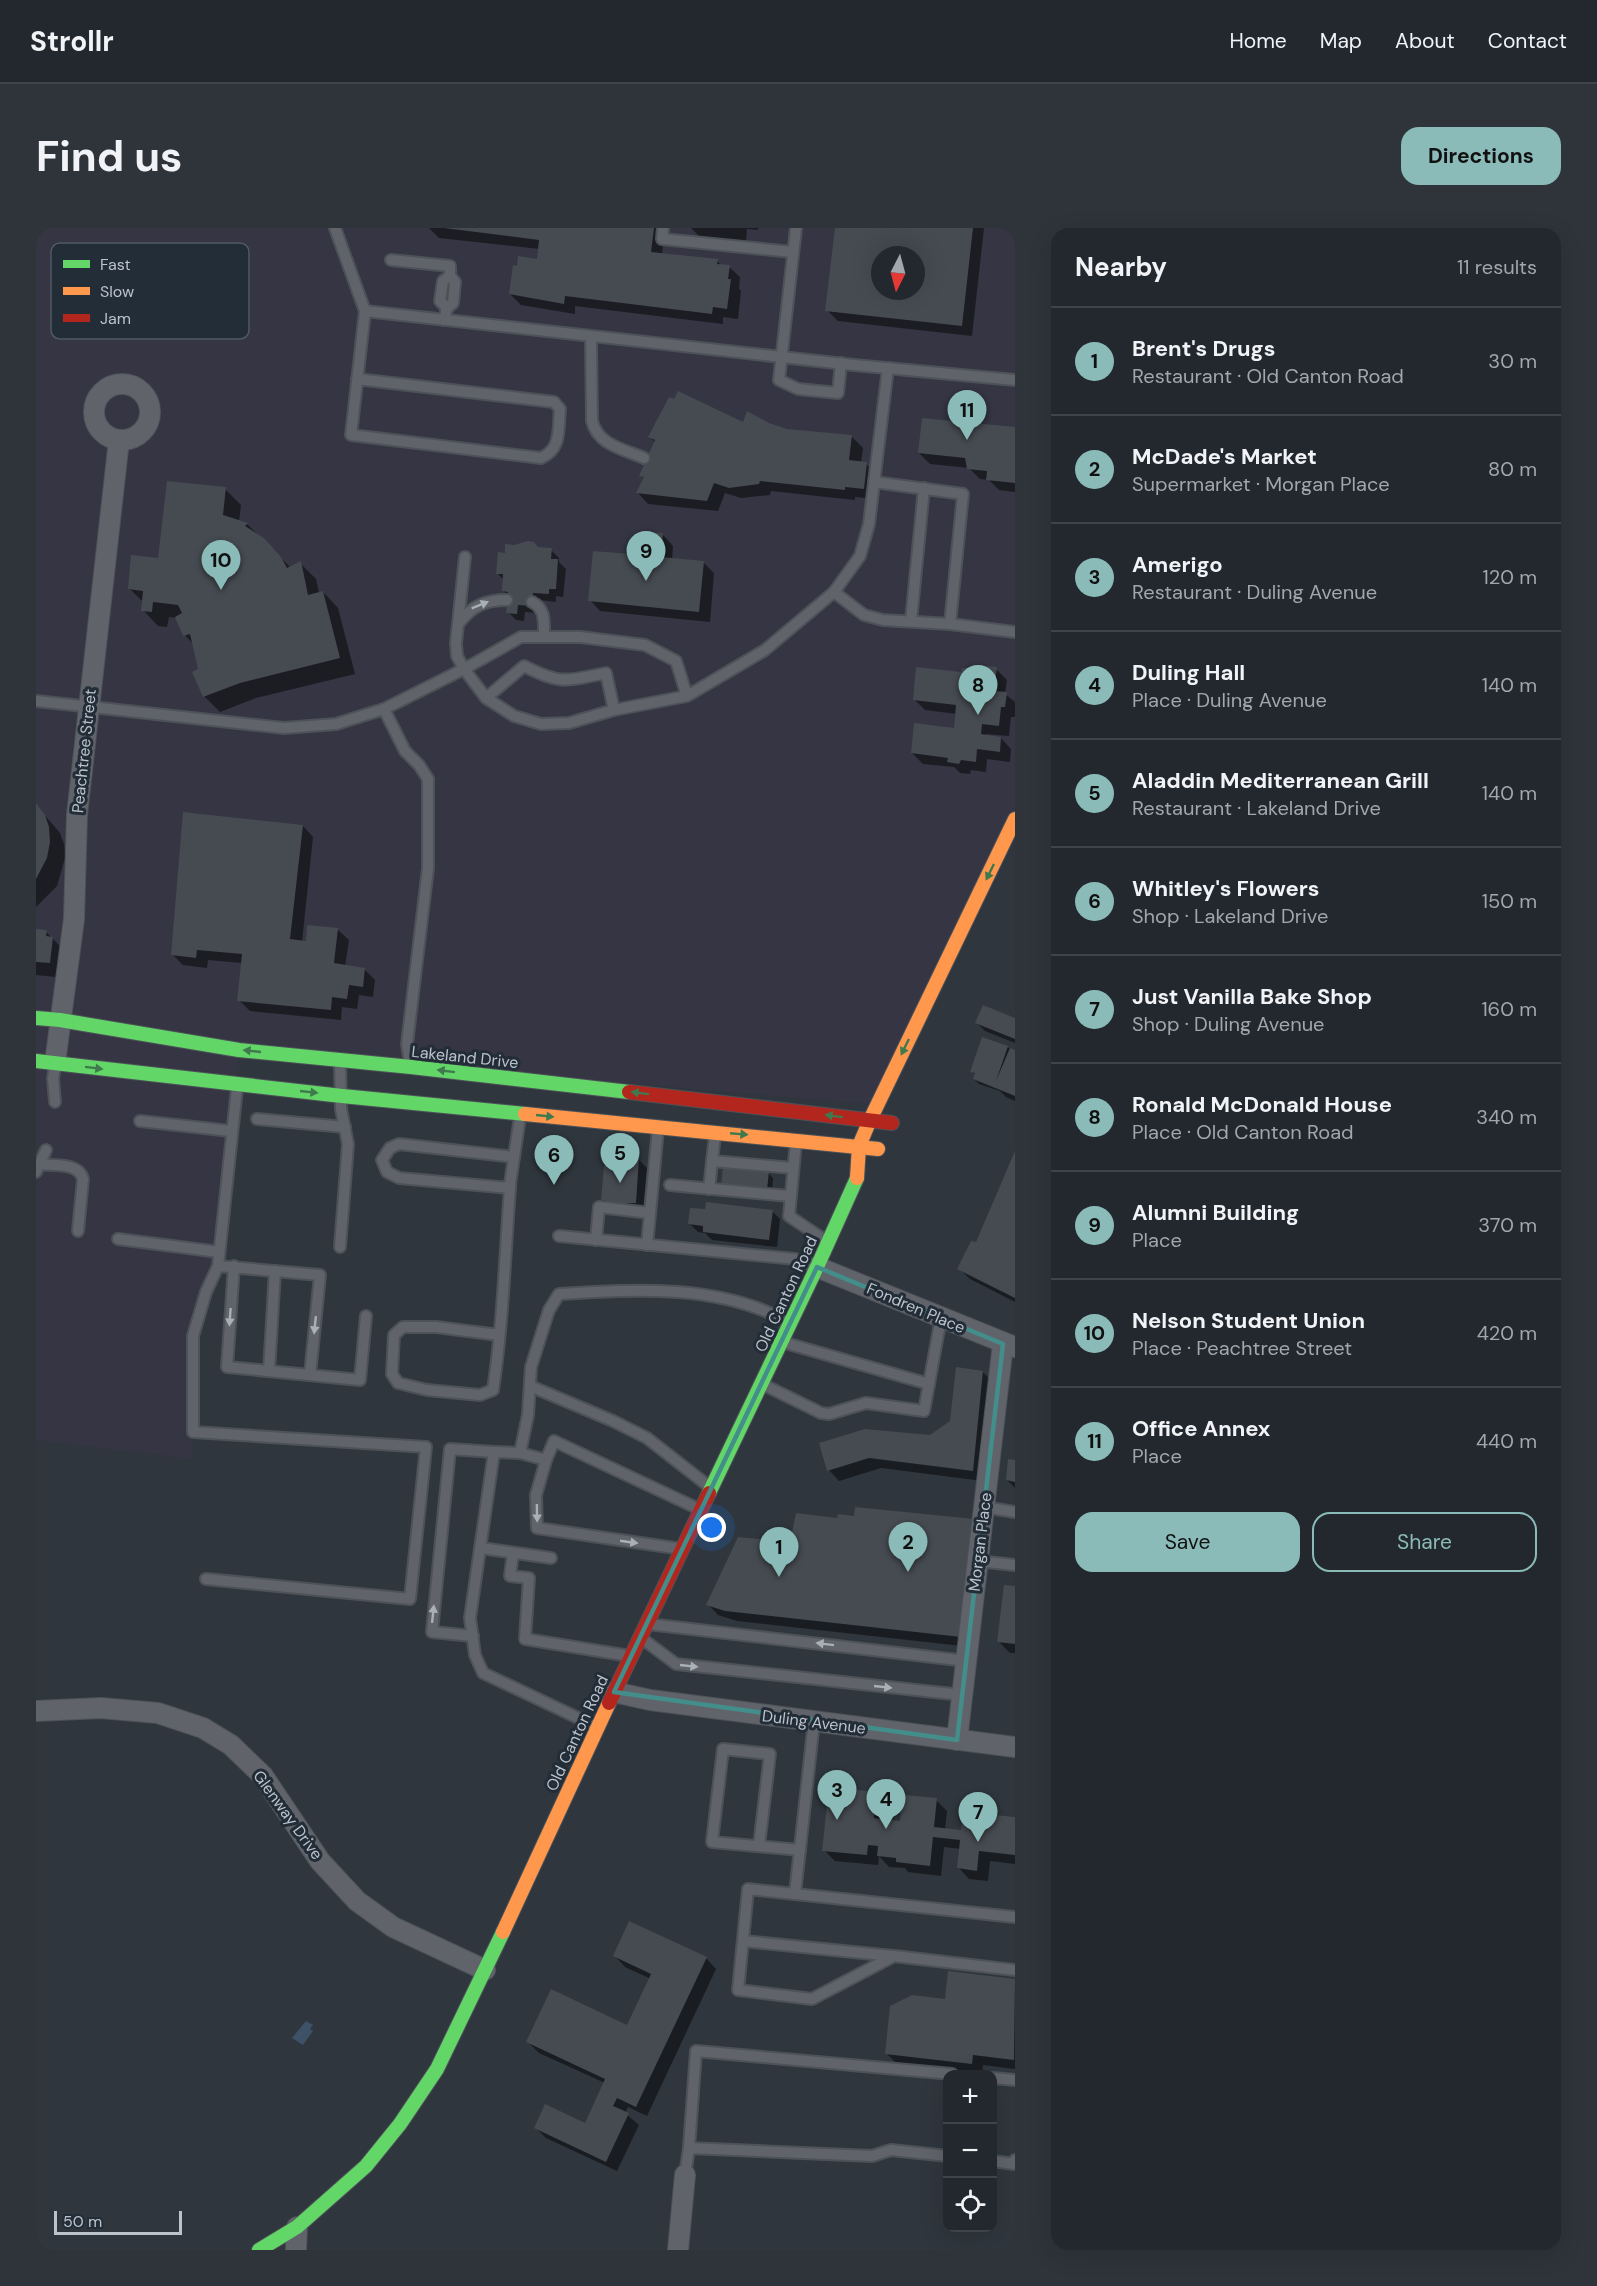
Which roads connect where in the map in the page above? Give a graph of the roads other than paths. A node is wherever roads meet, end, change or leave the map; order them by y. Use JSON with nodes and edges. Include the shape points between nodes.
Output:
{"nodes":[{"id":1,"x":335,"y":228,"type":"edge"},
{"id":2,"x":663,"y":228,"type":"edge"},
{"id":3,"x":796,"y":228,"type":"edge"},
{"id":4,"x":793,"y":252,"type":"junction"},
{"id":5,"x":391,"y":260,"type":"dead end"},
{"id":6,"x":365,"y":311,"type":"junction"},
{"id":7,"x":444,"y":320,"type":"junction"},
{"id":8,"x":591,"y":337,"type":"junction"},
{"id":9,"x":781,"y":357,"type":"junction"},
{"id":10,"x":841,"y":363,"type":"junction"},
{"id":11,"x":888,"y":368,"type":"junction"},
{"id":12,"x":357,"y":379,"type":"junction"},
{"id":13,"x":1015,"y":380,"type":"edge"},
{"id":14,"x":119,"y":440,"type":"dead end"},
{"id":15,"x":644,"y":458,"type":"dead end"},
{"id":16,"x":874,"y":482,"type":"junction"},
{"id":17,"x":924,"y":488,"type":"junction"},
{"id":18,"x":465,"y":557,"type":"dead end"},
{"id":19,"x":834,"y":591,"type":"junction"},
{"id":20,"x":507,"y":600,"type":"dead end"},
{"id":21,"x":532,"y":602,"type":"dead end"},
{"id":22,"x":911,"y":621,"type":"junction"},
{"id":23,"x":458,"y":623,"type":"junction"},
{"id":24,"x":950,"y":624,"type":"junction"},
{"id":25,"x":1015,"y":632,"type":"edge"},
{"id":26,"x":544,"y":637,"type":"junction"},
{"id":27,"x":464,"y":669,"type":"junction"},
{"id":28,"x":687,"y":696,"type":"junction"},
{"id":29,"x":486,"y":698,"type":"junction"},
{"id":30,"x":36,"y":701,"type":"edge"},
{"id":31,"x":89,"y":707,"type":"junction"},
{"id":32,"x":384,"y":709,"type":"junction"},
{"id":33,"x":614,"y":710,"type":"junction"},
{"id":34,"x":1015,"y":819,"type":"edge"},
{"id":35,"x":36,"y":1018,"type":"edge"},
{"id":36,"x":60,"y":1020,"type":"junction"},
{"id":37,"x":339,"y":1061,"type":"junction"},
{"id":38,"x":46,"y":1062,"type":"edge"},
{"id":39,"x":411,"y":1067,"type":"junction"},
{"id":40,"x":238,"y":1085,"type":"junction"},
{"id":41,"x":342,"y":1096,"type":"junction"},
{"id":42,"x":55,"y":1102,"type":"dead end"},
{"id":43,"x":900,"y":1107,"type":"dead end"},
{"id":44,"x":520,"y":1113,"type":"junction"},
{"id":45,"x":257,"y":1119,"type":"dead end"},
{"id":46,"x":870,"y":1120,"type":"junction"},
{"id":47,"x":140,"y":1121,"type":"dead end"},
{"id":48,"x":892,"y":1123,"type":"junction"},
{"id":49,"x":658,"y":1126,"type":"junction"},
{"id":50,"x":345,"y":1127,"type":"junction"},
{"id":51,"x":231,"y":1131,"type":"junction"},
{"id":52,"x":715,"y":1131,"type":"junction"},
{"id":53,"x":796,"y":1139,"type":"junction"},
{"id":54,"x":859,"y":1146,"type":"junction"},
{"id":55,"x":878,"y":1149,"type":"junction"},
{"id":56,"x":46,"y":1150,"type":"dead end"},
{"id":57,"x":514,"y":1157,"type":"junction"},
{"id":58,"x":712,"y":1161,"type":"junction"},
{"id":59,"x":37,"y":1168,"type":"edge"},
{"id":60,"x":793,"y":1168,"type":"junction"},
{"id":61,"x":857,"y":1178,"type":"junction"},
{"id":62,"x":670,"y":1185,"type":"dead end"},
{"id":63,"x":510,"y":1188,"type":"junction"},
{"id":64,"x":709,"y":1189,"type":"junction"},
{"id":65,"x":789,"y":1196,"type":"junction"},
{"id":66,"x":650,"y":1213,"type":"junction"},
{"id":67,"x":78,"y":1230,"type":"dead end"},
{"id":68,"x":559,"y":1236,"type":"dead end"},
{"id":69,"x":118,"y":1239,"type":"dead end"},
{"id":70,"x":596,"y":1240,"type":"junction"},
{"id":71,"x":829,"y":1242,"type":"junction"},
{"id":72,"x":647,"y":1245,"type":"junction"},
{"id":73,"x":340,"y":1247,"type":"dead end"},
{"id":74,"x":219,"y":1252,"type":"junction"},
{"id":75,"x":218,"y":1266,"type":"junction"},
{"id":76,"x":234,"y":1266,"type":"junction"},
{"id":77,"x":817,"y":1267,"type":"junction"},
{"id":78,"x":275,"y":1271,"type":"junction"},
{"id":79,"x":366,"y":1317,"type":"dead end"},
{"id":80,"x":941,"y":1318,"type":"junction"},
{"id":81,"x":790,"y":1323,"type":"junction"},
{"id":82,"x":499,"y":1335,"type":"junction"},
{"id":83,"x":782,"y":1342,"type":"junction"},
{"id":84,"x":1009,"y":1346,"type":"edge"},
{"id":85,"x":269,"y":1371,"type":"junction"},
{"id":86,"x":310,"y":1375,"type":"junction"},
{"id":87,"x":761,"y":1384,"type":"junction"},
{"id":88,"x":929,"y":1384,"type":"junction"},
{"id":89,"x":530,"y":1386,"type":"junction"},
{"id":90,"x":494,"y":1452,"type":"junction"},
{"id":91,"x":520,"y":1453,"type":"junction"},
{"id":92,"x":546,"y":1460,"type":"junction"},
{"id":93,"x":711,"y":1488,"type":"junction"},
{"id":94,"x":984,"y":1507,"type":"junction"},
{"id":95,"x":701,"y":1510,"type":"junction"},
{"id":96,"x":1015,"y":1512,"type":"edge"},
{"id":97,"x":481,"y":1548,"type":"junction"},
{"id":98,"x":682,"y":1549,"type":"junction"},
{"id":99,"x":513,"y":1552,"type":"junction"},
{"id":100,"x":551,"y":1558,"type":"dead end"},
{"id":101,"x":978,"y":1561,"type":"junction"},
{"id":102,"x":1015,"y":1565,"type":"edge"},
{"id":103,"x":206,"y":1579,"type":"dead end"},
{"id":104,"x":646,"y":1623,"type":"junction"},
{"id":105,"x":473,"y":1636,"type":"junction"},
{"id":106,"x":640,"y":1637,"type":"junction"},
{"id":107,"x":631,"y":1656,"type":"junction"},
{"id":108,"x":966,"y":1661,"type":"junction"},
{"id":109,"x":614,"y":1692,"type":"junction"},
{"id":110,"x":962,"y":1695,"type":"junction"},
{"id":111,"x":36,"y":1711,"type":"edge"},
{"id":112,"x":814,"y":1721,"type":"junction"},
{"id":113,"x":597,"y":1727,"type":"junction"},
{"id":114,"x":957,"y":1740,"type":"junction"},
{"id":115,"x":1015,"y":1748,"type":"edge"},
{"id":116,"x":759,"y":1846,"type":"junction"},
{"id":117,"x":800,"y":1850,"type":"junction"},
{"id":118,"x":795,"y":1894,"type":"junction"},
{"id":119,"x":1015,"y":1917,"type":"edge"},
{"id":120,"x":743,"y":1941,"type":"junction"},
{"id":121,"x":894,"y":1956,"type":"junction"},
{"id":122,"x":485,"y":1970,"type":"junction"},
{"id":123,"x":1015,"y":1970,"type":"edge"},
{"id":124,"x":943,"y":2073,"type":"edge"},
{"id":125,"x":997,"y":2078,"type":"edge"},
{"id":126,"x":1015,"y":2080,"type":"edge"},
{"id":127,"x":689,"y":2148,"type":"junction"},
{"id":128,"x":943,"y":2155,"type":"edge"},
{"id":129,"x":1015,"y":2160,"type":"edge"},
{"id":130,"x":997,"y":2162,"type":"edge"},
{"id":131,"x":685,"y":2175,"type":"joint"},
{"id":132,"x":297,"y":2227,"type":"junction"},
{"id":133,"x":259,"y":2250,"type":"edge"},
{"id":134,"x":296,"y":2250,"type":"edge"},
{"id":135,"x":678,"y":2250,"type":"edge"}],
"edges":[{"from":1,"to":6,"type":"lane"},
{"from":2,"to":4,"type":"lane","via":[[662,238]]},
{"from":3,"to":4,"type":"lane"},
{"from":4,"to":9,"type":"lane"},
{"from":5,"to":7,"type":"lane","via":[[450,266],[440,301],[447,308]]},
{"from":6,"to":7,"type":"lane"},
{"from":6,"to":12,"type":"lane"},
{"from":7,"to":8,"type":"lane"},
{"from":8,"to":9,"type":"lane"},
{"from":8,"to":15,"type":"lane","via":[[595,432],[601,440]]},
{"from":9,"to":10,"type":"lane"},
{"from":9,"to":10,"type":"lane","via":[[779,380],[798,389],[838,393]]},
{"from":10,"to":11,"type":"lane"},
{"from":11,"to":13,"type":"lane"},
{"from":11,"to":16,"type":"lane"},
{"from":12,"to":12,"type":"lane","via":[[554,402],[560,409],[556,446],[541,458],[351,435]]},
{"from":14,"to":31,"type":"street","name":"Peachtree Street"},
{"from":16,"to":17,"type":"lane"},
{"from":16,"to":19,"type":"lane","via":[[860,556]]},
{"from":17,"to":22,"type":"lane"},
{"from":17,"to":24,"type":"lane","via":[[963,494]]},
{"from":18,"to":23,"type":"lane"},
{"from":19,"to":22,"type":"lane","via":[[864,615]]},
{"from":19,"to":28,"type":"lane","via":[[765,650]]},
{"from":23,"to":20,"type":"lane","one_way":true,"via":[[482,603]]},
{"from":21,"to":26,"type":"lane","via":[[542,611]]},
{"from":22,"to":24,"type":"lane"},
{"from":23,"to":27,"type":"lane","via":[[457,656]]},
{"from":24,"to":25,"type":"lane"},
{"from":26,"to":27,"type":"lane","via":[[521,636]]},
{"from":26,"to":28,"type":"lane","via":[[645,645],[676,661]]},
{"from":27,"to":29,"type":"lane"},
{"from":27,"to":32,"type":"lane"},
{"from":28,"to":33,"type":"lane"},
{"from":29,"to":33,"type":"lane","via":[[514,716],[541,724],[569,723]]},
{"from":29,"to":33,"type":"lane","via":[[524,666],[566,682],[606,673]]},
{"from":30,"to":31,"type":"lane"},
{"from":31,"to":32,"type":"lane","via":[[284,728],[336,724]]},
{"from":31,"to":36,"type":"street","name":"Peachtree Street","via":[[77,815],[74,919]]},
{"from":32,"to":39,"type":"lane","via":[[405,751],[428,778],[428,867],[407,1044]]},
{"from":34,"to":46,"type":"main road","name":"Old Canton Road","one_way":true},
{"from":35,"to":36,"type":"main road","name":"Lakeland Drive"},
{"from":37,"to":36,"type":"main road","name":"Lakeland Drive","one_way":true,"via":[[239,1050]]},
{"from":36,"to":38,"type":"street","name":"Peachtree Street"},
{"from":37,"to":39,"type":"main road","name":"Lakeland Drive"},
{"from":37,"to":41,"type":"lane"},
{"from":38,"to":40,"type":"main road","one_way":true},
{"from":38,"to":42,"type":"lane","via":[[53,1078]]},
{"from":46,"to":39,"type":"main road","name":"Lakeland Drive","one_way":true},
{"from":40,"to":41,"type":"main road","one_way":true},
{"from":40,"to":51,"type":"lane"},
{"from":41,"to":44,"type":"main road"},
{"from":41,"to":50,"type":"lane"},
{"from":43,"to":48,"type":"main road","name":"Old Canton Road"},
{"from":44,"to":49,"type":"main road","one_way":true},
{"from":44,"to":57,"type":"lane"},
{"from":45,"to":50,"type":"lane"},
{"from":46,"to":48,"type":"main road","name":"Lakeland Drive"},
{"from":46,"to":54,"type":"main road","name":"Old Canton Road"},
{"from":47,"to":51,"type":"lane"},
{"from":48,"to":55,"type":"main road","name":"Old Canton Road"},
{"from":49,"to":52,"type":"main road"},
{"from":49,"to":66,"type":"lane"},
{"from":50,"to":73,"type":"lane","via":[[348,1144]]},
{"from":51,"to":74,"type":"lane"},
{"from":52,"to":53,"type":"main road","one_way":true},
{"from":52,"to":58,"type":"lane"},
{"from":53,"to":54,"type":"main road"},
{"from":53,"to":60,"type":"lane"},
{"from":54,"to":55,"type":"main road"},
{"from":54,"to":61,"type":"main road","name":"Old Canton Road"},
{"from":55,"to":61,"type":"main road","name":"Old Canton Road"},
{"from":56,"to":59,"type":"lane"},
{"from":57,"to":63,"type":"lane"},
{"from":57,"to":63,"type":"lane","via":[[399,1144],[390,1148],[382,1160],[387,1172],[399,1178]]},
{"from":58,"to":60,"type":"lane"},
{"from":58,"to":64,"type":"lane"},
{"from":59,"to":67,"type":"lane","via":[[74,1168],[82,1174]]},
{"from":60,"to":65,"type":"lane"},
{"from":61,"to":71,"type":"main road","name":"Old Canton Road"},
{"from":62,"to":64,"type":"lane"},
{"from":63,"to":82,"type":"lane"},
{"from":64,"to":65,"type":"lane"},
{"from":65,"to":71,"type":"lane","via":[[789,1216]]},
{"from":66,"to":70,"type":"lane","via":[[599,1207]]},
{"from":66,"to":72,"type":"lane"},
{"from":68,"to":70,"type":"lane"},
{"from":69,"to":74,"type":"lane"},
{"from":70,"to":72,"type":"lane"},
{"from":71,"to":77,"type":"main road","name":"Old Canton Road"},
{"from":72,"to":77,"type":"lane","via":[[795,1259]]},
{"from":74,"to":75,"type":"lane"},
{"from":75,"to":76,"type":"lane"},
{"from":75,"to":103,"type":"lane","via":[[194,1336],[193,1432],[426,1447],[410,1599]]},
{"from":76,"to":78,"type":"lane"},
{"from":76,"to":85,"type":"lane","one_way":true,"via":[[227,1367]]},
{"from":77,"to":80,"type":"street","name":"Fondren Place"},
{"from":77,"to":81,"type":"main road","name":"Old Canton Road"},
{"from":78,"to":85,"type":"lane"},
{"from":78,"to":86,"type":"lane","one_way":true,"via":[[320,1275]]},
{"from":79,"to":86,"type":"lane","via":[[360,1380]]},
{"from":80,"to":84,"type":"street","name":"Fondren Place"},
{"from":80,"to":88,"type":"lane"},
{"from":81,"to":83,"type":"main road","name":"Old Canton Road"},
{"from":81,"to":89,"type":"lane","via":[[761,1308],[706,1296],[636,1289],[560,1294],[549,1310],[531,1367]]},
{"from":82,"to":82,"type":"lane","via":[[493,1389],[480,1395],[427,1390],[398,1383],[392,1374],[394,1335],[404,1327]]},
{"from":83,"to":87,"type":"main road","name":"Old Canton Road"},
{"from":83,"to":88,"type":"lane"},
{"from":84,"to":94,"type":"street","name":"Morgan Place"},
{"from":85,"to":86,"type":"lane"},
{"from":87,"to":88,"type":"lane","via":[[829,1414],[866,1403],[924,1411]]},
{"from":87,"to":93,"type":"main road","name":"Old Canton Road"},
{"from":89,"to":91,"type":"lane"},
{"from":89,"to":93,"type":"lane","via":[[647,1438]]},
{"from":90,"to":91,"type":"lane"},
{"from":90,"to":97,"type":"lane"},
{"from":105,"to":90,"type":"lane","one_way":true,"via":[[432,1632],[450,1449]]},
{"from":91,"to":92,"type":"lane"},
{"from":92,"to":95,"type":"lane","via":[[554,1441]]},
{"from":92,"to":98,"type":"lane","one_way":true,"via":[[536,1495],[537,1528]]},
{"from":93,"to":95,"type":"main road","name":"Old Canton Road"},
{"from":94,"to":96,"type":"lane"},
{"from":94,"to":101,"type":"street","name":"Morgan Place"},
{"from":95,"to":98,"type":"main road","name":"Old Canton Road"},
{"from":97,"to":99,"type":"lane"},
{"from":97,"to":105,"type":"lane","via":[[470,1618]]},
{"from":98,"to":104,"type":"main road","name":"Old Canton Road"},
{"from":99,"to":100,"type":"lane"},
{"from":99,"to":107,"type":"lane","via":[[510,1576],[529,1578],[525,1639]]},
{"from":101,"to":102,"type":"lane"},
{"from":101,"to":108,"type":"street","name":"Morgan Place"},
{"from":104,"to":106,"type":"main road","name":"Old Canton Road"},
{"from":108,"to":104,"type":"lane","one_way":true},
{"from":105,"to":113,"type":"lane","via":[[483,1672]]},
{"from":106,"to":107,"type":"main road","name":"Old Canton Road"},
{"from":106,"to":110,"type":"lane","one_way":true,"via":[[676,1664]]},
{"from":107,"to":109,"type":"main road","name":"Old Canton Road"},
{"from":108,"to":110,"type":"street","name":"Morgan Place"},
{"from":109,"to":112,"type":"street","name":"Duling Avenue"},
{"from":109,"to":113,"type":"main road","name":"Old Canton Road"},
{"from":110,"to":114,"type":"street","name":"Morgan Place"},
{"from":111,"to":122,"type":"street","name":"Glenway Drive","via":[[101,1708],[158,1713],[203,1728],[231,1745],[263,1776],[320,1861],[357,1901],[393,1927]]},
{"from":112,"to":114,"type":"street","name":"Duling Avenue"},
{"from":112,"to":117,"type":"lane"},
{"from":113,"to":122,"type":"main road","name":"Old Canton Road"},
{"from":114,"to":115,"type":"street","name":"Duling Avenue"},
{"from":116,"to":116,"type":"lane","via":[[712,1842],[723,1749],[770,1754]]},
{"from":116,"to":117,"type":"lane"},
{"from":117,"to":118,"type":"lane"},
{"from":118,"to":119,"type":"lane"},
{"from":118,"to":120,"type":"lane","via":[[748,1889]]},
{"from":120,"to":121,"type":"lane"},
{"from":120,"to":121,"type":"lane","via":[[738,1990],[812,1998]]},
{"from":121,"to":123,"type":"lane"},
{"from":122,"to":132,"type":"main road","name":"Old Canton Road","via":[[437,2068],[400,2124],[366,2166]]},
{"from":124,"to":127,"type":"lane","via":[[696,2051]]},
{"from":125,"to":126,"type":"lane"},
{"from":127,"to":128,"type":"lane","via":[[872,2156],[891,2150]]},
{"from":127,"to":131,"type":"lane"},
{"from":129,"to":130,"type":"lane","via":[[1014,2164]]},
{"from":131,"to":135,"type":"street"},
{"from":132,"to":133,"type":"main road","name":"Old Canton Road"},
{"from":132,"to":134,"type":"street"}]}
